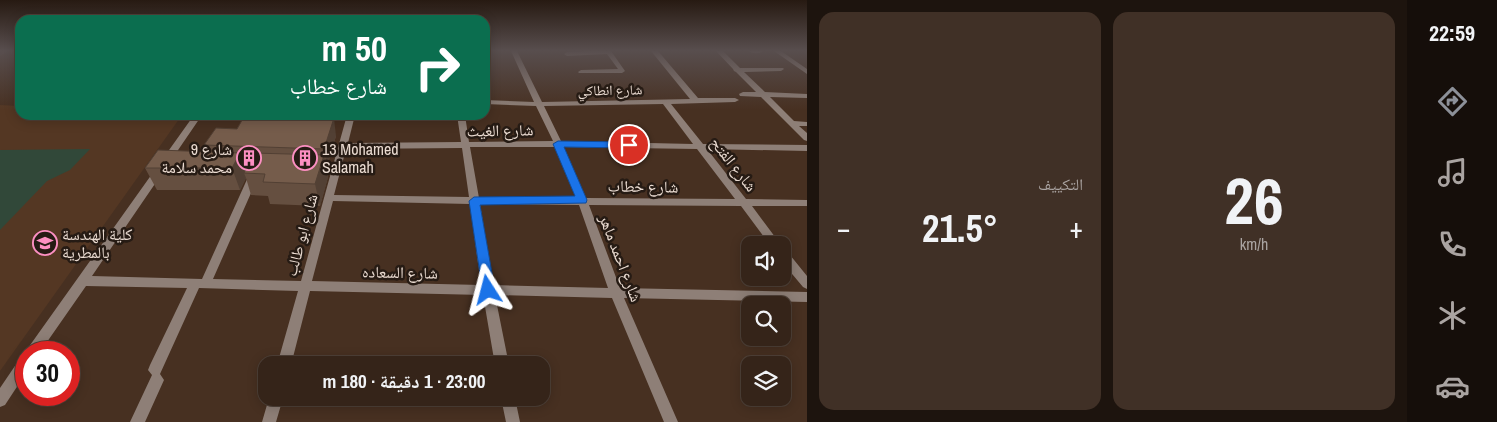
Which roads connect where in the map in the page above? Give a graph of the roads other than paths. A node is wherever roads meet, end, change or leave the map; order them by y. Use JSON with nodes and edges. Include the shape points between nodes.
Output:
{"nodes":[{"id":1,"x":523,"y":71,"type":"edge"},
{"id":2,"x":622,"y":71,"type":"edge"},
{"id":3,"x":671,"y":71,"type":"edge"},
{"id":4,"x":737,"y":71,"type":"edge"},
{"id":5,"x":581,"y":72,"type":"dead end"},
{"id":6,"x":743,"y":94,"type":"dead end"},
{"id":7,"x":762,"y":95,"type":"junction"},
{"id":8,"x":807,"y":96,"type":"edge"},
{"id":9,"x":735,"y":100,"type":"dead end"},
{"id":10,"x":696,"y":101,"type":"junction"},
{"id":11,"x":490,"y":102,"type":"edge"},
{"id":12,"x":666,"y":102,"type":"junction"},
{"id":13,"x":539,"y":104,"type":"junction"},
{"id":14,"x":195,"y":120,"type":"edge"},
{"id":15,"x":350,"y":120,"type":"edge"},
{"id":16,"x":462,"y":120,"type":"edge"},
{"id":17,"x":792,"y":123,"type":"junction"},
{"id":18,"x":807,"y":124,"type":"edge"},
{"id":19,"x":807,"y":138,"type":"edge"},
{"id":20,"x":558,"y":144,"type":"junction"},
{"id":21,"x":699,"y":145,"type":"junction"},
{"id":22,"x":343,"y":146,"type":"junction"},
{"id":23,"x":466,"y":146,"type":"junction"},
{"id":24,"x":807,"y":148,"type":"edge"},
{"id":25,"x":256,"y":170,"type":"edge"},
{"id":26,"x":329,"y":198,"type":"junction"},
{"id":27,"x":582,"y":200,"type":"junction"},
{"id":28,"x":474,"y":201,"type":"junction"},
{"id":29,"x":744,"y":203,"type":"junction"},
{"id":30,"x":807,"y":203,"type":"edge"},
{"id":31,"x":769,"y":236,"type":"edge"},
{"id":32,"x":791,"y":264,"type":"edge"},
{"id":33,"x":82,"y":281,"type":"junction"},
{"id":34,"x":200,"y":284,"type":"junction"},
{"id":35,"x":807,"y":284,"type":"edge"},
{"id":36,"x":305,"y":286,"type":"junction"},
{"id":37,"x":488,"y":290,"type":"junction"},
{"id":38,"x":616,"y":293,"type":"junction"},
{"id":39,"x":807,"y":297,"type":"edge"},
{"id":40,"x":41,"y":341,"type":"edge"},
{"id":41,"x":286,"y":356,"type":"edge"},
{"id":42,"x":500,"y":356,"type":"edge"},
{"id":43,"x":15,"y":378,"type":"edge"},
{"id":44,"x":0,"y":400,"type":"edge"},
{"id":45,"x":274,"y":406,"type":"edge"},
{"id":46,"x":510,"y":406,"type":"edge"},
{"id":47,"x":137,"y":422,"type":"edge"},
{"id":48,"x":269,"y":422,"type":"edge"},
{"id":49,"x":513,"y":422,"type":"edge"},
{"id":50,"x":671,"y":422,"type":"edge"}],
"edges":[{"from":1,"to":13,"type":"street","name":"شارع احمد ماهر"},
{"from":2,"to":5,"type":"street"},
{"from":3,"to":10,"type":"street"},
{"from":4,"to":7,"type":"street"},
{"from":6,"to":7,"type":"street"},
{"from":7,"to":8,"type":"street"},
{"from":7,"to":17,"type":"street"},
{"from":9,"to":10,"type":"street","name":"شارع انطاكي"},
{"from":10,"to":12,"type":"street","name":"شارع انطاكي"},
{"from":11,"to":13,"type":"street","name":"شارع انطاكي"},
{"from":12,"to":13,"type":"street","name":"شارع انطاكي"},
{"from":12,"to":21,"type":"street","name":"شارع الفتح"},
{"from":13,"to":20,"type":"street","name":"شارع احمد ماهر"},
{"from":14,"to":33,"type":"street","via":[[166,167]]},
{"from":15,"to":22,"type":"street","name":"شارع ابو طالب"},
{"from":16,"to":23,"type":"street"},
{"from":17,"to":18,"type":"street"},
{"from":17,"to":19,"type":"street"},
{"from":20,"to":21,"type":"street","name":"شارع الغيث"},
{"from":20,"to":23,"type":"street","name":"شارع الغيث"},
{"from":20,"to":27,"type":"street","name":"شارع احمد ماهر"},
{"from":21,"to":24,"type":"street","name":"شارع الغيث"},
{"from":21,"to":29,"type":"street","name":"شارع الفتح"},
{"from":22,"to":23,"type":"street","name":"شارع الغيث"},
{"from":22,"to":26,"type":"street","name":"شارع ابو طالب","via":[[331,171]]},
{"from":23,"to":28,"type":"street"},
{"from":25,"to":34,"type":"street"},
{"from":26,"to":28,"type":"street","name":"شارع خطاب"},
{"from":26,"to":36,"type":"street","name":"شارع ابو طالب"},
{"from":27,"to":28,"type":"street","name":"شارع خطاب"},
{"from":27,"to":29,"type":"street","name":"شارع خطاب"},
{"from":27,"to":38,"type":"street","name":"شارع احمد ماهر"},
{"from":28,"to":37,"type":"street"},
{"from":29,"to":30,"type":"street","name":"شارع خطاب"},
{"from":29,"to":31,"type":"street","name":"شارع الفتح"},
{"from":32,"to":35,"type":"street"},
{"from":33,"to":34,"type":"street","name":"شارع السعاده"},
{"from":33,"to":40,"type":"street"},
{"from":34,"to":36,"type":"street","name":"شارع السعاده"},
{"from":34,"to":47,"type":"street"},
{"from":36,"to":37,"type":"street","name":"شارع السعاده"},
{"from":36,"to":41,"type":"street","name":"شارع ابو طالب"},
{"from":37,"to":38,"type":"street","name":"شارع السعاده"},
{"from":37,"to":42,"type":"street"},
{"from":38,"to":39,"type":"street","name":"شارع السعاده"},
{"from":38,"to":50,"type":"street","name":"شارع احمد ماهر"},
{"from":43,"to":44,"type":"street"},
{"from":45,"to":48,"type":"street"},
{"from":46,"to":49,"type":"street"}]}
